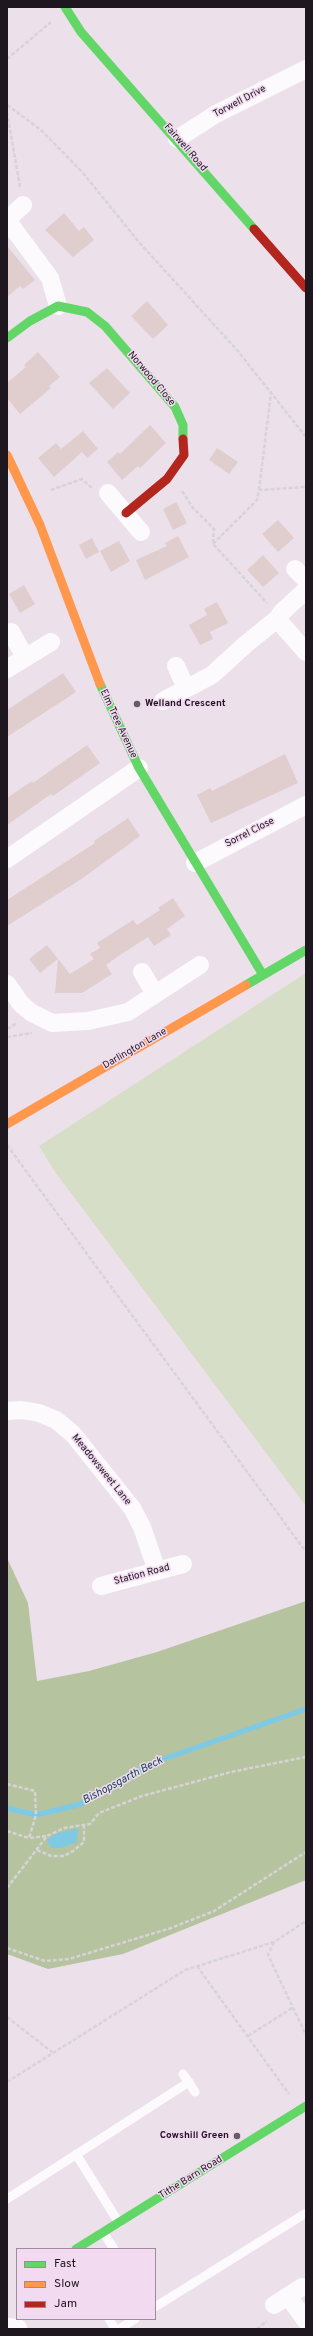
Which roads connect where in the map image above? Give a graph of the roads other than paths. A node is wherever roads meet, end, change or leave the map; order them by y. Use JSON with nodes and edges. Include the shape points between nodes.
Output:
{"nodes":[{"id":1,"x":66,"y":8,"type":"edge"},
{"id":2,"x":306,"y":69,"type":"edge"},
{"id":3,"x":177,"y":139,"type":"junction"},
{"id":4,"x":22,"y":198,"type":"road end"},
{"id":5,"x":7,"y":220,"type":"edge"},
{"id":6,"x":306,"y":288,"type":"edge"},
{"id":7,"x":58,"y":306,"type":"junction"},
{"id":8,"x":7,"y":338,"type":"edge"},
{"id":9,"x":8,"y":460,"type":"edge"},
{"id":10,"x":101,"y":491,"type":"road end"},
{"id":11,"x":126,"y":513,"type":"junction"},
{"id":12,"x":141,"y":532,"type":"dead end"},
{"id":13,"x":306,"y":590,"type":"edge"},
{"id":14,"x":278,"y":618,"type":"junction"},
{"id":15,"x":11,"y":632,"type":"dead end"},
{"id":16,"x":51,"y":642,"type":"dead end"},
{"id":17,"x":306,"y":652,"type":"edge"},
{"id":18,"x":25,"y":657,"type":"junction"},
{"id":19,"x":176,"y":666,"type":"dead end"},
{"id":20,"x":7,"y":669,"type":"edge"},
{"id":21,"x":186,"y":688,"type":"junction"},
{"id":22,"x":163,"y":701,"type":"dead end"},
{"id":23,"x":139,"y":768,"type":"junction"},
{"id":24,"x":306,"y":805,"type":"edge"},
{"id":25,"x":7,"y":860,"type":"edge"},
{"id":26,"x":195,"y":863,"type":"junction"},
{"id":27,"x":306,"y":950,"type":"edge"},
{"id":28,"x":200,"y":965,"type":"dead end"},
{"id":29,"x":142,"y":972,"type":"dead end"},
{"id":30,"x":263,"y":975,"type":"junction"},
{"id":31,"x":7,"y":984,"type":"edge"},
{"id":32,"x":155,"y":994,"type":"junction"},
{"id":33,"x":7,"y":1124,"type":"edge"},
{"id":34,"x":7,"y":1411,"type":"edge"},
{"id":35,"x":183,"y":1564,"type":"dead end"},
{"id":36,"x":157,"y":1571,"type":"junction"},
{"id":37,"x":101,"y":1586,"type":"dead end"},
{"id":38,"x":183,"y":2074,"type":"dead end"},
{"id":39,"x":189,"y":2082,"type":"junction"},
{"id":40,"x":195,"y":2092,"type":"dead end"},
{"id":41,"x":303,"y":2108,"type":"edge"},
{"id":42,"x":76,"y":2154,"type":"junction"},
{"id":43,"x":7,"y":2199,"type":"edge"},
{"id":44,"x":306,"y":2213,"type":"edge"},
{"id":45,"x":119,"y":2223,"type":"junction"},
{"id":46,"x":103,"y":2232,"type":"junction"},
{"id":47,"x":78,"y":2248,"type":"edge"},
{"id":48,"x":113,"y":2248,"type":"edge"},
{"id":49,"x":288,"y":2296,"type":"dead end"},
{"id":50,"x":156,"y":2306,"type":"edge"},
{"id":51,"x":110,"y":2320,"type":"edge"},
{"id":52,"x":133,"y":2320,"type":"edge"},
{"id":53,"x":306,"y":2321,"type":"edge"},
{"id":54,"x":7,"y":2327,"type":"edge"},
{"id":55,"x":18,"y":2329,"type":"edge"},
{"id":56,"x":115,"y":2329,"type":"edge"},
{"id":57,"x":119,"y":2329,"type":"edge"}],
"edges":[{"from":1,"to":3,"type":"street","name":"Fairwell Road","via":[[81,32]]},
{"from":2,"to":3,"type":"street","name":"Torwell Drive","via":[[216,114]]},
{"from":3,"to":6,"type":"street","name":"Fairwell Road"},
{"from":4,"to":5,"type":"street"},
{"from":5,"to":7,"type":"street","via":[[50,278]]},
{"from":7,"to":8,"type":"street","via":[[30,320]]},
{"from":7,"to":11,"type":"street","name":"Norwood Close","via":[[87,312],[105,326],[175,407],[183,425],[184,455],[167,479]]},
{"from":9,"to":23,"type":"street","name":"Elm Tree Avenue","via":[[40,525],[98,679]]},
{"from":10,"to":11,"type":"street"},
{"from":11,"to":12,"type":"street"},
{"from":13,"to":14,"type":"street"},
{"from":14,"to":17,"type":"street"},
{"from":14,"to":21,"type":"street","via":[[212,675]]},
{"from":15,"to":18,"type":"street"},
{"from":16,"to":18,"type":"street"},
{"from":18,"to":20,"type":"street"},
{"from":19,"to":21,"type":"street"},
{"from":21,"to":22,"type":"street"},
{"from":23,"to":25,"type":"street"},
{"from":23,"to":26,"type":"street","name":"Elm Tree Avenue"},
{"from":24,"to":26,"type":"street","name":"Sorrel Close"},
{"from":26,"to":30,"type":"street","name":"Elm Tree Avenue"},
{"from":27,"to":30,"type":"street","name":"Darlington Lane"},
{"from":28,"to":32,"type":"street"},
{"from":29,"to":32,"type":"street"},
{"from":30,"to":33,"type":"street","name":"Darlington Lane"},
{"from":31,"to":32,"type":"street","via":[[12,994],[26,1008],[52,1023],[88,1021],[128,1012]]},
{"from":34,"to":36,"type":"street","name":"Meadowsweet Lane","via":[[39,1412],[56,1420],[73,1434],[132,1508],[142,1527]]},
{"from":35,"to":36,"type":"street","name":"Station Road"},
{"from":36,"to":37,"type":"street","name":"Station Road"},
{"from":38,"to":39,"type":"lane"},
{"from":39,"to":40,"type":"lane"},
{"from":39,"to":42,"type":"lane"},
{"from":41,"to":45,"type":"street","name":"Tithe Barn Road"},
{"from":42,"to":43,"type":"lane"},
{"from":42,"to":45,"type":"lane"},
{"from":44,"to":50,"type":"lane"},
{"from":45,"to":46,"type":"street","name":"Tithe Barn Road"},
{"from":46,"to":47,"type":"street","name":"Tithe Barn Road"},
{"from":46,"to":48,"type":"lane"},
{"from":49,"to":53,"type":"street"},
{"from":51,"to":56,"type":"lane"},
{"from":52,"to":57,"type":"lane"},
{"from":54,"to":55,"type":"street"}]}
